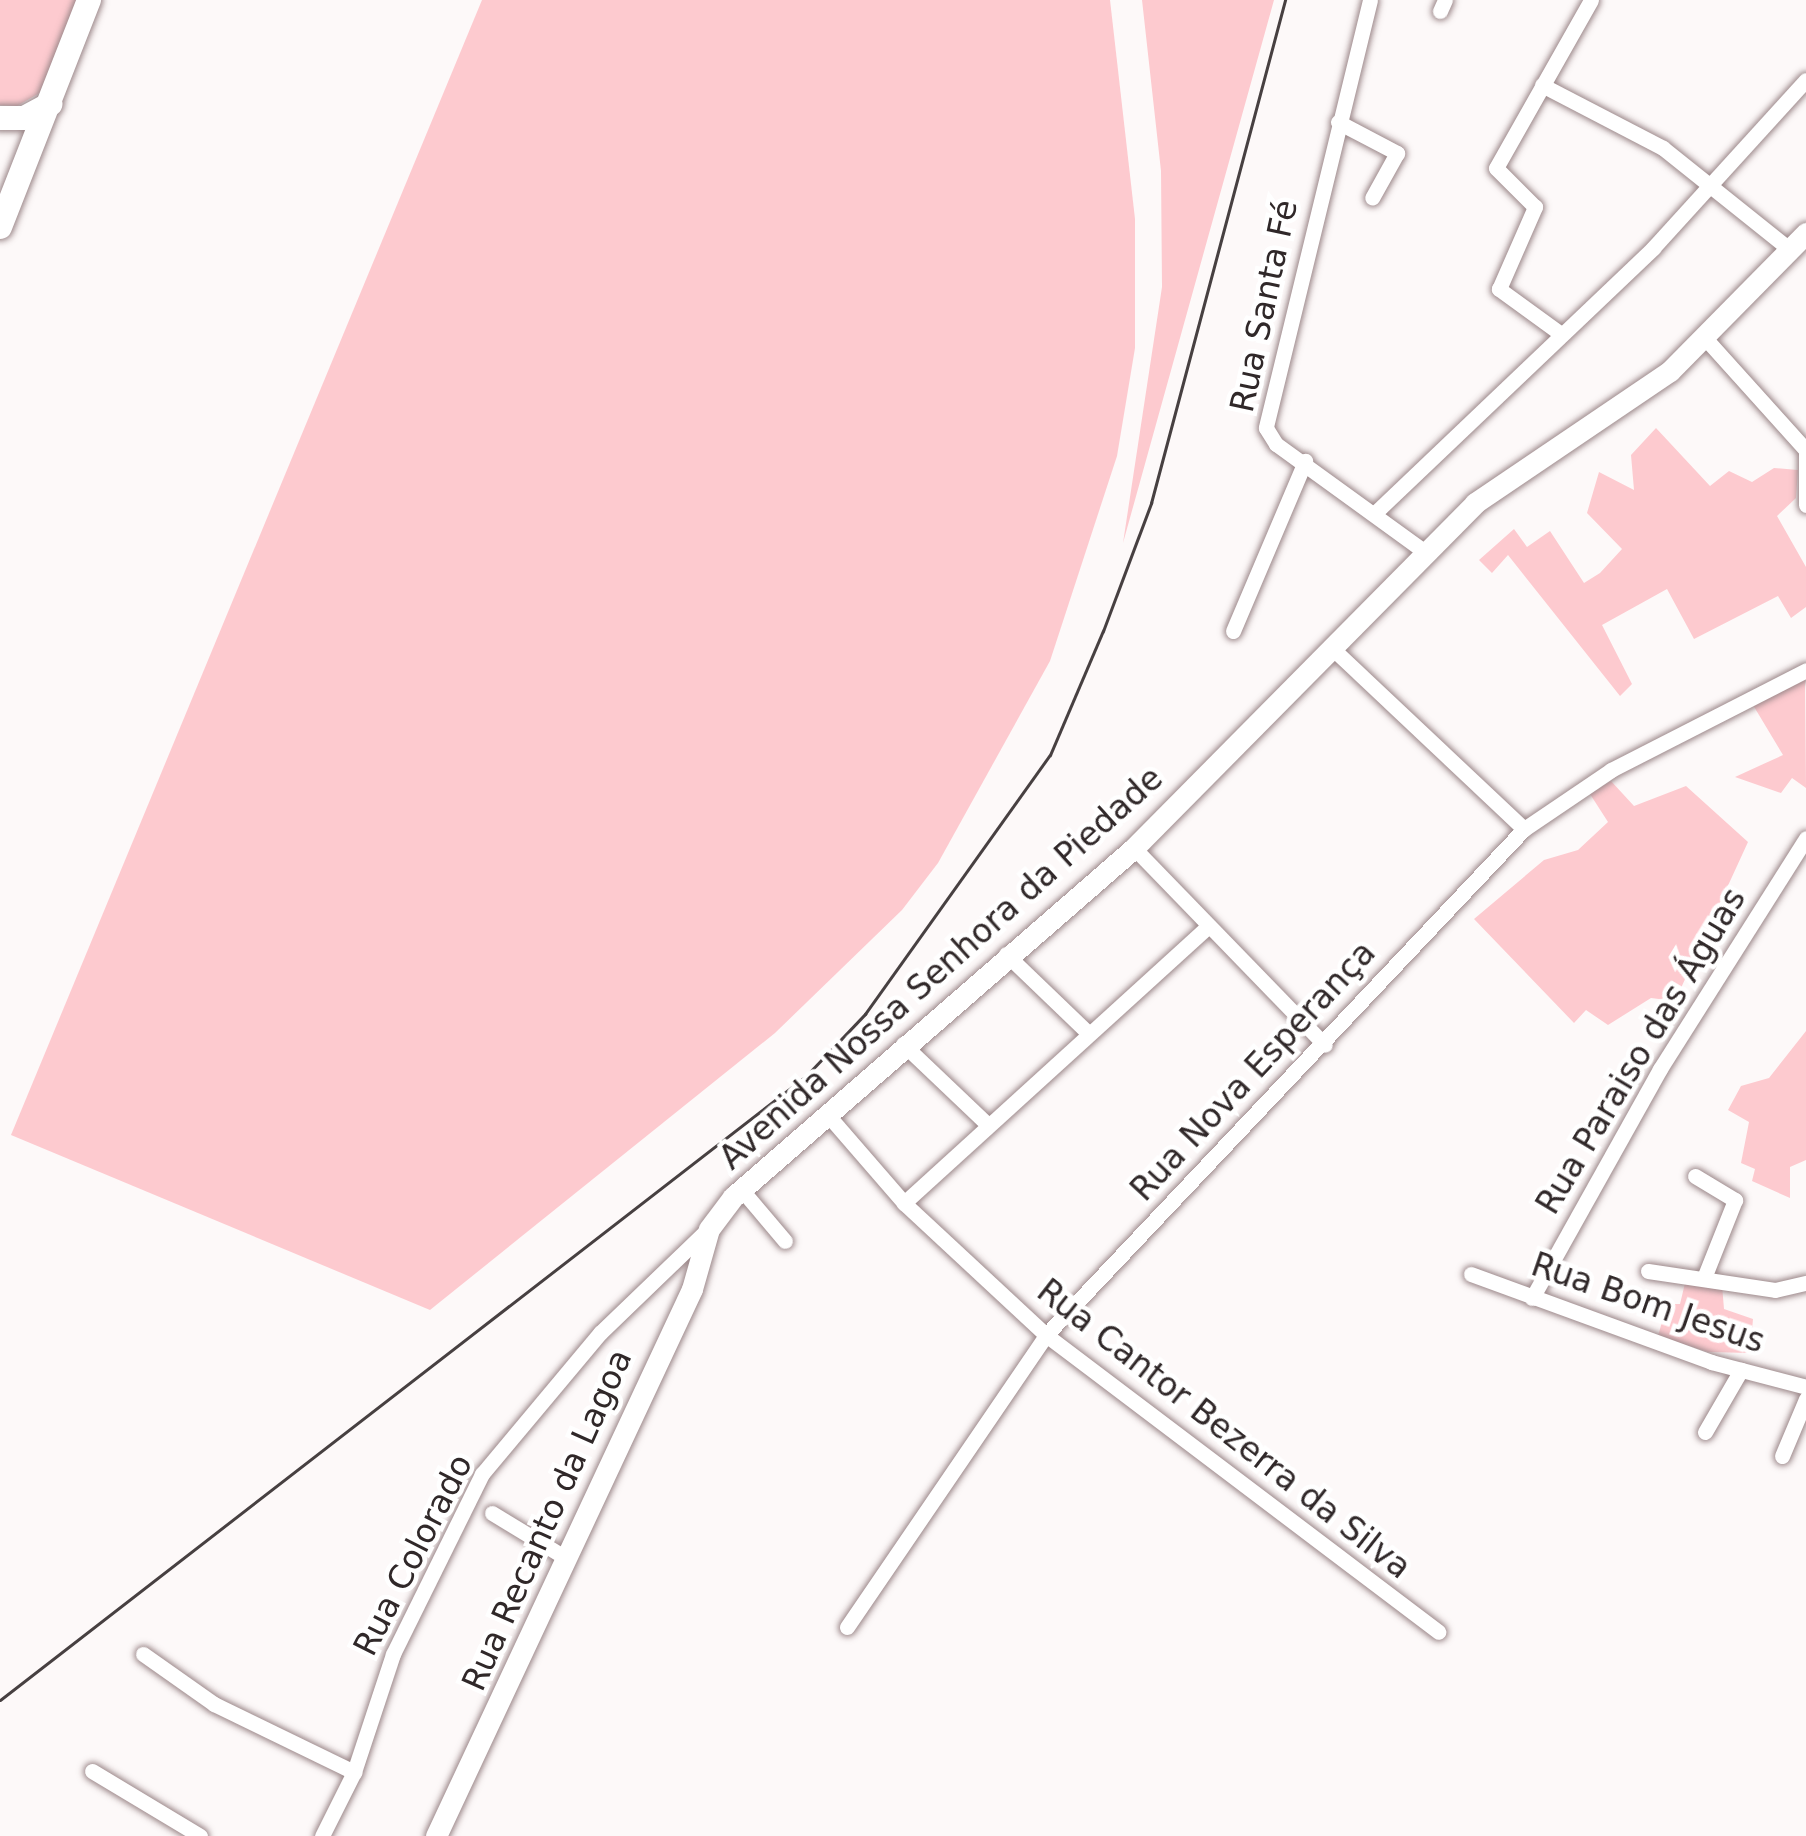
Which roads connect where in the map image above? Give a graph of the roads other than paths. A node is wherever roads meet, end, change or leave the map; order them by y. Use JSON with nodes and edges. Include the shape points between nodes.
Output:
{"nodes":[{"id":1,"x":89,"y":0,"type":"edge"},
{"id":2,"x":1370,"y":0,"type":"edge"},
{"id":3,"x":1591,"y":0,"type":"edge"},
{"id":4,"x":1806,"y":80,"type":"edge"},
{"id":5,"x":1542,"y":85,"type":"junction"},
{"id":6,"x":50,"y":104,"type":"junction"},
{"id":7,"x":0,"y":118,"type":"edge"},
{"id":8,"x":1338,"y":122,"type":"junction"},
{"id":9,"x":1713,"y":184,"type":"junction"},
{"id":10,"x":1372,"y":198,"type":"dead end"},
{"id":11,"x":0,"y":227,"type":"edge"},
{"id":12,"x":1806,"y":233,"type":"edge"},
{"id":13,"x":1788,"y":248,"type":"junction"},
{"id":14,"x":1561,"y":334,"type":"junction"},
{"id":15,"x":1705,"y":338,"type":"junction"},
{"id":16,"x":1806,"y":451,"type":"edge"},
{"id":17,"x":1305,"y":461,"type":"junction"},
{"id":18,"x":1806,"y":505,"type":"edge"},
{"id":19,"x":1376,"y":512,"type":"junction"},
{"id":20,"x":1424,"y":551,"type":"junction"},
{"id":21,"x":1233,"y":631,"type":"dead end"},
{"id":22,"x":1332,"y":648,"type":"junction"},
{"id":23,"x":1806,"y":670,"type":"edge"},
{"id":24,"x":1524,"y":829,"type":"junction"},
{"id":25,"x":1806,"y":838,"type":"edge"},
{"id":26,"x":1134,"y":848,"type":"junction"},
{"id":27,"x":1208,"y":926,"type":"junction"},
{"id":28,"x":1006,"y":954,"type":"junction"},
{"id":29,"x":1089,"y":1034,"type":"junction"},
{"id":30,"x":903,"y":1044,"type":"junction"},
{"id":31,"x":1325,"y":1046,"type":"junction"},
{"id":32,"x":827,"y":1114,"type":"junction"},
{"id":33,"x":987,"y":1124,"type":"junction"},
{"id":34,"x":1695,"y":1176,"type":"dead end"},
{"id":35,"x":741,"y":1189,"type":"junction"},
{"id":36,"x":904,"y":1203,"type":"junction"},
{"id":37,"x":709,"y":1228,"type":"junction"},
{"id":38,"x":785,"y":1241,"type":"dead end"},
{"id":39,"x":1648,"y":1271,"type":"dead end"},
{"id":40,"x":1471,"y":1274,"type":"dead end"},
{"id":41,"x":1704,"y":1278,"type":"junction"},
{"id":42,"x":1806,"y":1283,"type":"edge"},
{"id":43,"x":1532,"y":1298,"type":"junction"},
{"id":44,"x":1046,"y":1335,"type":"junction"},
{"id":45,"x":1741,"y":1370,"type":"junction"},
{"id":46,"x":1806,"y":1388,"type":"edge"},
{"id":47,"x":1806,"y":1399,"type":"edge"},
{"id":48,"x":1705,"y":1432,"type":"dead end"},
{"id":49,"x":1782,"y":1456,"type":"dead end"},
{"id":50,"x":492,"y":1513,"type":"dead end"},
{"id":51,"x":566,"y":1558,"type":"junction"},
{"id":52,"x":847,"y":1627,"type":"dead end"},
{"id":53,"x":1438,"y":1632,"type":"dead end"},
{"id":54,"x":143,"y":1654,"type":"dead end"},
{"id":55,"x":92,"y":1771,"type":"dead end"},
{"id":56,"x":354,"y":1772,"type":"junction"},
{"id":57,"x":200,"y":1836,"type":"edge"},
{"id":58,"x":322,"y":1836,"type":"edge"},
{"id":59,"x":436,"y":1836,"type":"edge"}],
"edges":[{"from":1,"to":6,"type":"main road"},
{"from":2,"to":8,"type":"street","name":"Rua Santa Fé"},
{"from":3,"to":5,"type":"street"},
{"from":4,"to":9,"type":"street"},
{"from":5,"to":9,"type":"street"},
{"from":5,"to":14,"type":"street","via":[[1498,164],[1499,175],[1535,207],[1499,289]]},
{"from":6,"to":7,"type":"main road","via":[[23,118]]},
{"from":6,"to":11,"type":"main road"},
{"from":8,"to":10,"type":"street","via":[[1396,153]]},
{"from":8,"to":17,"type":"street","name":"Rua Santa Fé","via":[[1266,428]]},
{"from":9,"to":13,"type":"street"},
{"from":9,"to":14,"type":"street"},
{"from":12,"to":13,"type":"street","name":"Avenida Nossa Senhora da Piedade"},
{"from":13,"to":15,"type":"street","name":"Avenida Nossa Senhora da Piedade"},
{"from":14,"to":19,"type":"street"},
{"from":15,"to":16,"type":"street"},
{"from":15,"to":20,"type":"street","name":"Avenida Nossa Senhora da Piedade","via":[[1643,393],[1501,481]]},
{"from":16,"to":18,"type":"street"},
{"from":17,"to":19,"type":"street","name":"Rua Santa Fé"},
{"from":17,"to":21,"type":"street"},
{"from":19,"to":20,"type":"street","name":"Rua Santa Fé"},
{"from":20,"to":22,"type":"street","name":"Avenida Nossa Senhora da Piedade"},
{"from":22,"to":24,"type":"street"},
{"from":22,"to":26,"type":"street","name":"Avenida Nossa Senhora da Piedade"},
{"from":23,"to":24,"type":"street","name":"Rua Nova Esperança","via":[[1624,762]]},
{"from":24,"to":31,"type":"street","name":"Rua Nova Esperança"},
{"from":25,"to":43,"type":"street","name":"Rua Paraiso das Águas","via":[[1660,1069]]},
{"from":26,"to":27,"type":"street"},
{"from":26,"to":28,"type":"street","name":"Avenida Nossa Senhora da Piedade"},
{"from":27,"to":29,"type":"street"},
{"from":27,"to":31,"type":"street"},
{"from":28,"to":29,"type":"street"},
{"from":28,"to":30,"type":"street","name":"Avenida Nossa Senhora da Piedade"},
{"from":29,"to":33,"type":"street"},
{"from":30,"to":32,"type":"street","name":"Avenida Nossa Senhora da Piedade"},
{"from":30,"to":33,"type":"street"},
{"from":31,"to":44,"type":"street","name":"Rua Nova Esperança"},
{"from":32,"to":35,"type":"street","name":"Avenida Nossa Senhora da Piedade"},
{"from":32,"to":36,"type":"street","name":"Rua Cantor Bezerra da Silva"},
{"from":33,"to":36,"type":"street"},
{"from":34,"to":41,"type":"street","via":[[1736,1200]]},
{"from":35,"to":37,"type":"street","name":"Avenida Nossa Senhora da Piedade"},
{"from":35,"to":38,"type":"street"},
{"from":36,"to":44,"type":"street","name":"Rua Cantor Bezerra da Silva"},
{"from":37,"to":51,"type":"street","name":"Rua Recanto da Lagoa","via":[[692,1289]]},
{"from":37,"to":56,"type":"street","name":"Rua Colorado","via":[[600,1334],[482,1474],[393,1654]]},
{"from":39,"to":41,"type":"street"},
{"from":40,"to":43,"type":"street","name":"Rua Bom Jesus"},
{"from":41,"to":42,"type":"street","via":[[1789,1291]]},
{"from":43,"to":45,"type":"street","name":"Rua Bom Jesus"},
{"from":44,"to":52,"type":"street","name":"Rua Nova Esperança"},
{"from":44,"to":53,"type":"street","name":"Rua Cantor Bezerra da Silva"},
{"from":45,"to":46,"type":"street","name":"Rua Bom Jesus"},
{"from":45,"to":48,"type":"street"},
{"from":47,"to":49,"type":"street"},
{"from":50,"to":51,"type":"street"},
{"from":51,"to":59,"type":"street","name":"Rua Recanto da Lagoa"},
{"from":54,"to":56,"type":"street","via":[[214,1704]]},
{"from":55,"to":57,"type":"street"},
{"from":56,"to":58,"type":"street","name":"Rua Colorado"}]}
